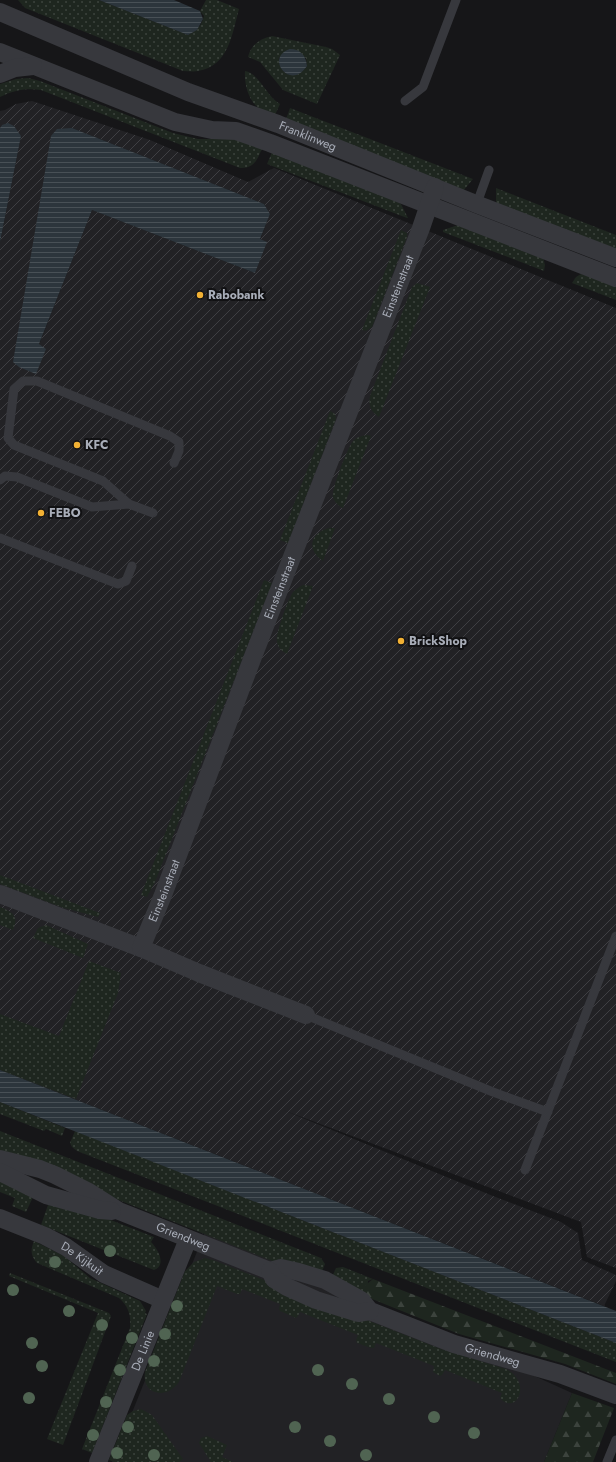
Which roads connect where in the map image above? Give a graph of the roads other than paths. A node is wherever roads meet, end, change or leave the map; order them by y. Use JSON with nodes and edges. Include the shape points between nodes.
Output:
{"nodes":[{"id":1,"x":456,"y":0,"type":"edge"},
{"id":2,"x":0,"y":12,"type":"edge"},
{"id":3,"x":0,"y":52,"type":"edge"},
{"id":4,"x":33,"y":66,"type":"junction"},
{"id":5,"x":0,"y":74,"type":"edge"},
{"id":6,"x":405,"y":101,"type":"dead end"},
{"id":7,"x":222,"y":104,"type":"junction"},
{"id":8,"x":212,"y":130,"type":"junction"},
{"id":9,"x":490,"y":170,"type":"dead end"},
{"id":10,"x":435,"y":187,"type":"junction"},
{"id":11,"x":476,"y":204,"type":"junction"},
{"id":12,"x":429,"y":205,"type":"junction"},
{"id":13,"x":471,"y":221,"type":"junction"},
{"id":14,"x":616,"y":258,"type":"edge"},
{"id":15,"x":616,"y":278,"type":"edge"},
{"id":16,"x":174,"y":463,"type":"dead end"},
{"id":17,"x":0,"y":480,"type":"edge"},
{"id":18,"x":129,"y":504,"type":"junction"},
{"id":19,"x":153,"y":513,"type":"dead end"},
{"id":20,"x":0,"y":538,"type":"edge"},
{"id":21,"x":132,"y":566,"type":"dead end"},
{"id":22,"x":0,"y":894,"type":"edge"},
{"id":23,"x":616,"y":936,"type":"edge"},
{"id":24,"x":142,"y":948,"type":"junction"},
{"id":25,"x":306,"y":1015,"type":"joint"},
{"id":26,"x":548,"y":1112,"type":"junction"},
{"id":27,"x":0,"y":1159,"type":"edge"},
{"id":28,"x":525,"y":1170,"type":"dead end"},
{"id":29,"x":0,"y":1172,"type":"edge"},
{"id":30,"x":119,"y":1211,"type":"junction"},
{"id":31,"x":0,"y":1218,"type":"edge"},
{"id":32,"x":188,"y":1239,"type":"junction"},
{"id":33,"x":163,"y":1300,"type":"junction"},
{"id":34,"x":616,"y":1395,"type":"edge"},
{"id":35,"x":616,"y":1440,"type":"edge"},
{"id":36,"x":98,"y":1462,"type":"edge"},
{"id":37,"x":607,"y":1462,"type":"edge"}],
"edges":[{"from":1,"to":6,"type":"lane","via":[[423,87]]},
{"from":2,"to":7,"type":"street","name":"Franklinweg"},
{"from":3,"to":4,"type":"street","name":"Franklinweg"},
{"from":4,"to":5,"type":"street","name":"Franklinweg","via":[[15,68]]},
{"from":4,"to":8,"type":"street","name":"Franklinweg","via":[[175,122]]},
{"from":7,"to":8,"type":"street"},
{"from":7,"to":10,"type":"street","name":"Franklinweg"},
{"from":8,"to":12,"type":"street","name":"Franklinweg","via":[[236,131]]},
{"from":9,"to":11,"type":"lane"},
{"from":10,"to":11,"type":"street","name":"Franklinweg"},
{"from":10,"to":12,"type":"street","name":"Einsteinstraat"},
{"from":11,"to":13,"type":"lane"},
{"from":11,"to":14,"type":"street","name":"Franklinweg"},
{"from":12,"to":13,"type":"street","name":"Franklinweg"},
{"from":12,"to":24,"type":"street","name":"Einsteinstraat"},
{"from":13,"to":15,"type":"street","name":"Franklinweg"},
{"from":16,"to":18,"type":"lane","via":[[179,451],[179,442],[170,436],[36,381],[23,381],[14,389],[8,438],[14,445],[103,480]]},
{"from":17,"to":18,"type":"lane","via":[[5,476],[17,477],[92,507]]},
{"from":18,"to":19,"type":"lane"},
{"from":20,"to":21,"type":"lane","via":[[118,584],[126,581]]},
{"from":22,"to":24,"type":"street"},
{"from":23,"to":26,"type":"lane"},
{"from":24,"to":25,"type":"street"},
{"from":25,"to":26,"type":"lane"},
{"from":26,"to":28,"type":"lane"},
{"from":27,"to":30,"type":"street","name":"Griendweg","via":[[55,1175]]},
{"from":29,"to":30,"type":"street","name":"Griendweg","via":[[46,1195],[100,1210]]},
{"from":30,"to":32,"type":"street","name":"Griendweg"},
{"from":31,"to":33,"type":"street","name":"De Kijkuit","via":[[45,1236],[66,1247],[104,1274]]},
{"from":32,"to":33,"type":"street","name":"De Linie"},
{"from":32,"to":34,"type":"street","name":"Griendweg","via":[[270,1271],[281,1268],[325,1280],[361,1300],[370,1311],[454,1344],[560,1374]]},
{"from":33,"to":36,"type":"street","name":"De Linie"},
{"from":35,"to":37,"type":"lane"}]}
